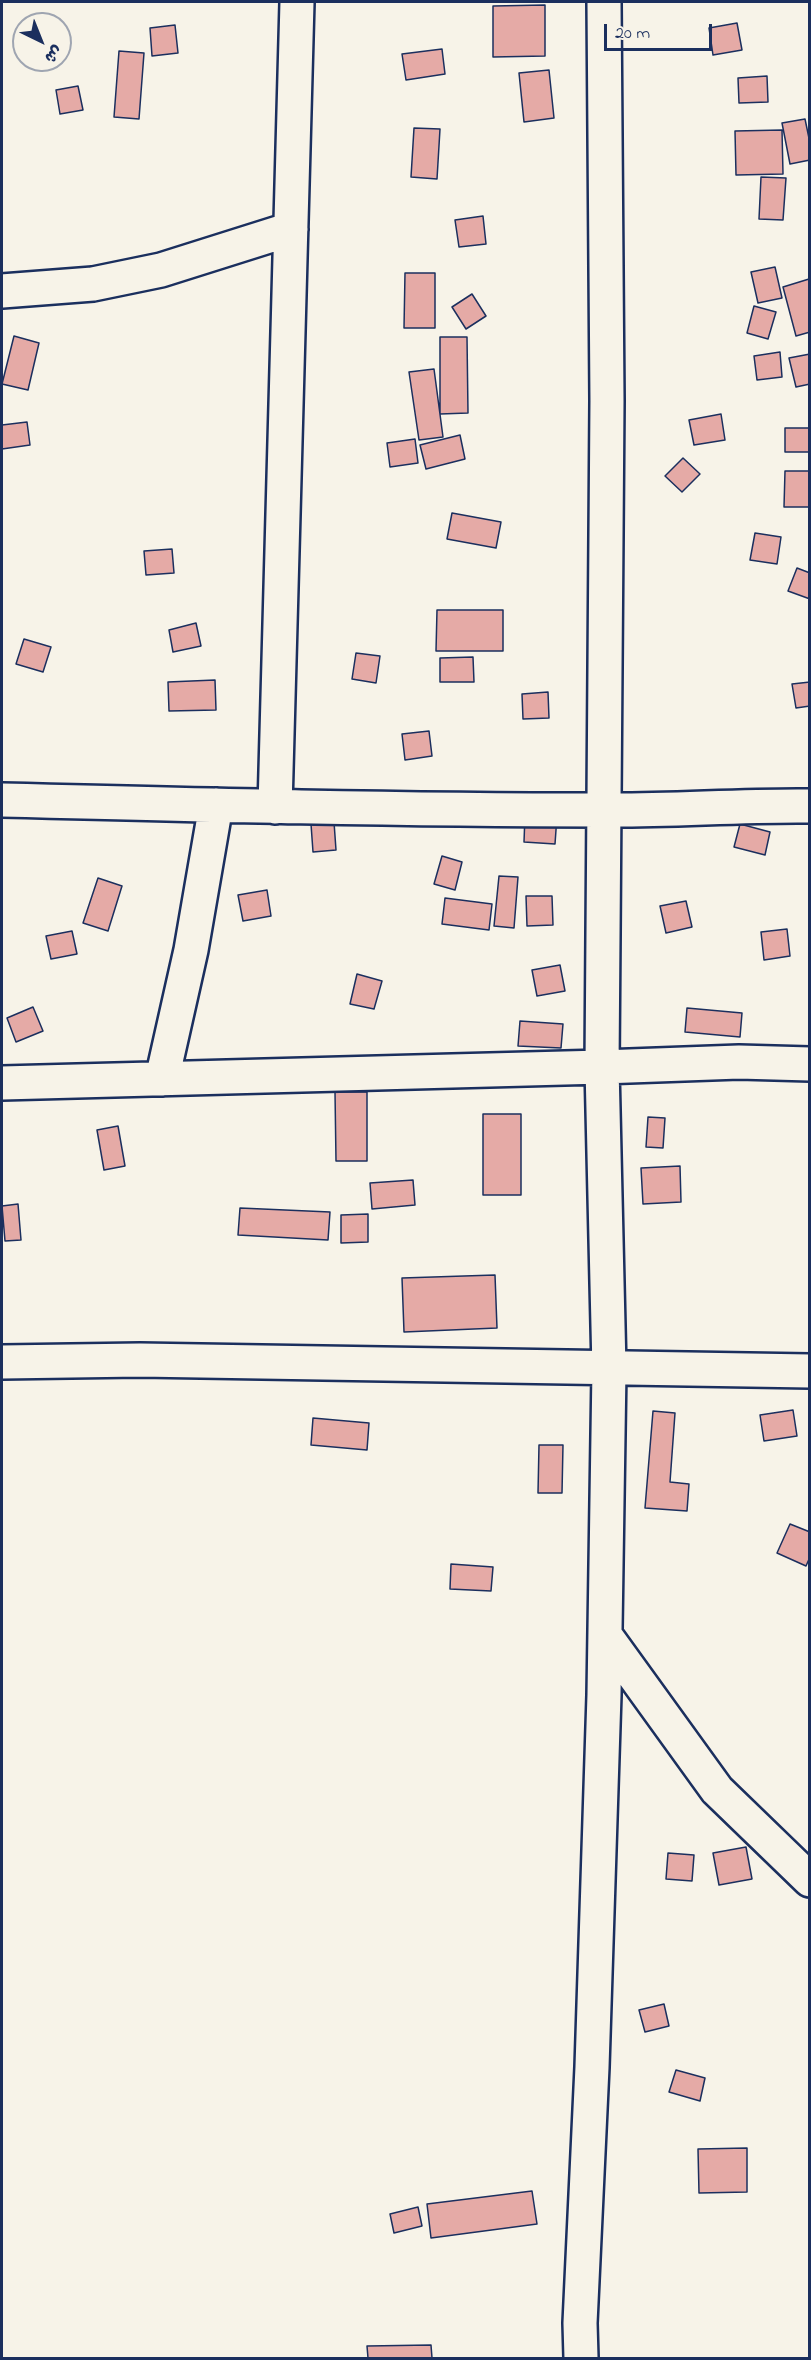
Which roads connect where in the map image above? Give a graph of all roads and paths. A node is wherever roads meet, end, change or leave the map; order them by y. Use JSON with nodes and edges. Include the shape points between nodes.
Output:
{"nodes":[{"id":1,"x":297,"y":2,"type":"edge"},
{"id":2,"x":604,"y":2,"type":"edge"},
{"id":3,"x":291,"y":229,"type":"junction"},
{"id":4,"x":2,"y":291,"type":"edge"},
{"id":5,"x":2,"y":800,"type":"edge"},
{"id":6,"x":216,"y":806,"type":"junction"},
{"id":7,"x":810,"y":806,"type":"edge"},
{"id":8,"x":275,"y":807,"type":"junction"},
{"id":9,"x":604,"y":810,"type":"junction"},
{"id":10,"x":810,"y":1064,"type":"edge"},
{"id":11,"x":602,"y":1067,"type":"junction"},
{"id":12,"x":162,"y":1079,"type":"junction"},
{"id":13,"x":2,"y":1083,"type":"edge"},
{"id":14,"x":2,"y":1362,"type":"edge"},
{"id":15,"x":609,"y":1369,"type":"junction"},
{"id":16,"x":810,"y":1371,"type":"edge"},
{"id":17,"x":605,"y":1635,"type":"junction"},
{"id":18,"x":810,"y":1880,"type":"edge"},
{"id":19,"x":581,"y":2358,"type":"edge"}],
"edges":[{"from":1,"to":3,"type":"street"},
{"from":2,"to":9,"type":"street"},
{"from":3,"to":4,"type":"street","via":[[161,270],[93,284]]},
{"from":3,"to":8,"type":"street"},
{"from":5,"to":6,"type":"street"},
{"from":6,"to":8,"type":"street"},
{"from":6,"to":12,"type":"street","via":[[191,950]]},
{"from":7,"to":9,"type":"street"},
{"from":8,"to":9,"type":"street"},
{"from":9,"to":11,"type":"street"},
{"from":10,"to":11,"type":"street","via":[[739,1062]]},
{"from":11,"to":12,"type":"street"},
{"from":11,"to":15,"type":"street"},
{"from":12,"to":13,"type":"street"},
{"from":14,"to":15,"type":"street","via":[[140,1360]]},
{"from":15,"to":16,"type":"street"},
{"from":15,"to":17,"type":"street"},
{"from":17,"to":18,"type":"street","via":[[717,1790]]},
{"from":17,"to":19,"type":"street"}]}
